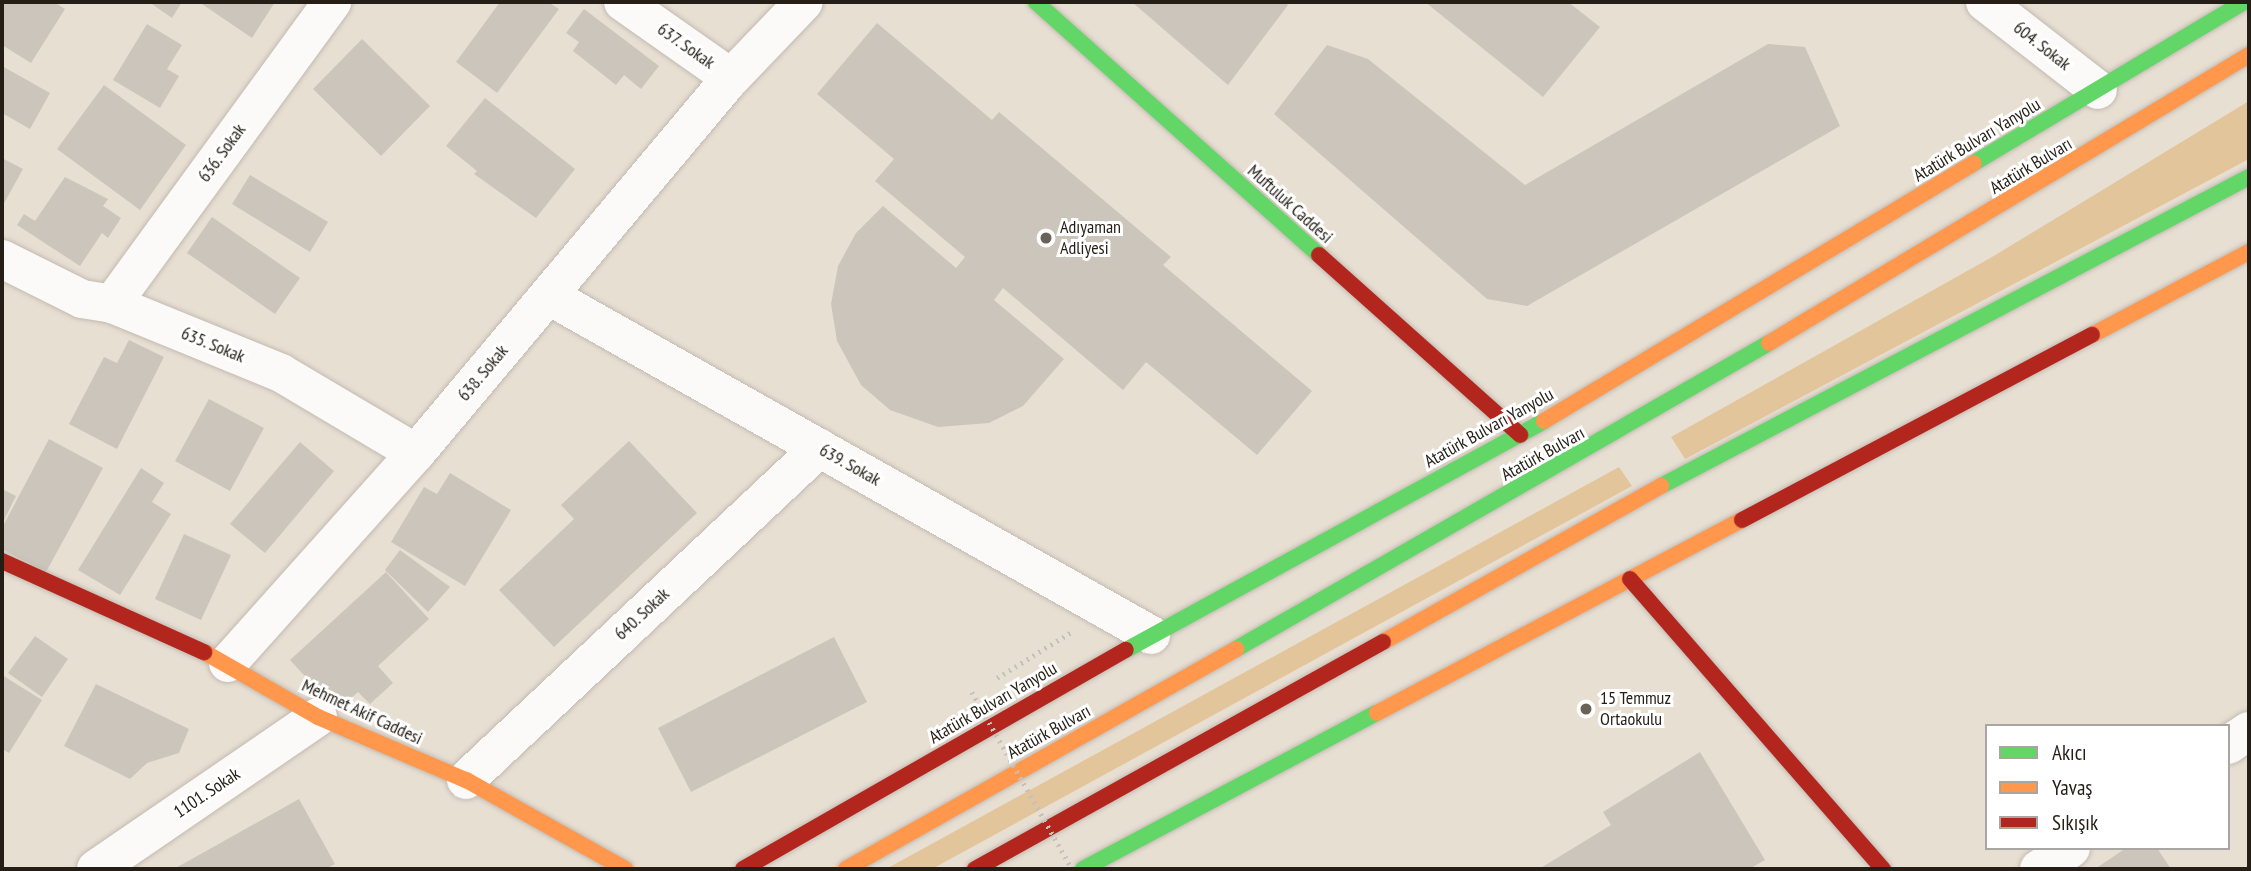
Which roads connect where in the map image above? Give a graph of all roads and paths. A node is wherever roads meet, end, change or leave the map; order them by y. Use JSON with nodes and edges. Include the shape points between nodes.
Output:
{"nodes":[{"id":1,"x":332,"y":2,"type":"edge"},
{"id":2,"x":623,"y":2,"type":"edge"},
{"id":3,"x":804,"y":2,"type":"edge"},
{"id":4,"x":1036,"y":2,"type":"edge"},
{"id":5,"x":1985,"y":2,"type":"edge"},
{"id":6,"x":2244,"y":2,"type":"edge"},
{"id":7,"x":2249,"y":55,"type":"edge"},
{"id":8,"x":731,"y":78,"type":"junction"},
{"id":9,"x":2098,"y":90,"type":"junction"},
{"id":10,"x":2249,"y":177,"type":"edge"},
{"id":11,"x":2249,"y":251,"type":"edge"},
{"id":12,"x":2,"y":259,"type":"edge"},
{"id":13,"x":549,"y":296,"type":"junction"},
{"id":14,"x":112,"y":304,"type":"junction"},
{"id":15,"x":1520,"y":435,"type":"junction"},
{"id":16,"x":819,"y":448,"type":"junction"},
{"id":17,"x":416,"y":453,"type":"junction"},
{"id":18,"x":2,"y":561,"type":"edge"},
{"id":19,"x":1630,"y":579,"type":"junction"},
{"id":20,"x":1151,"y":635,"type":"junction"},
{"id":21,"x":1058,"y":640,"type":"dead end"},
{"id":22,"x":228,"y":663,"type":"junction"},
{"id":23,"x":993,"y":679,"type":"dead end"},
{"id":24,"x":983,"y":686,"type":"dead end"},
{"id":25,"x":318,"y":717,"type":"junction"},
{"id":26,"x":466,"y":780,"type":"junction"},
{"id":27,"x":2068,"y":850,"type":"edge"},
{"id":28,"x":96,"y":869,"type":"edge"},
{"id":29,"x":625,"y":869,"type":"edge"},
{"id":30,"x":743,"y":869,"type":"edge"},
{"id":31,"x":846,"y":869,"type":"edge"},
{"id":32,"x":975,"y":869,"type":"edge"},
{"id":33,"x":1072,"y":869,"type":"edge"},
{"id":34,"x":1083,"y":869,"type":"edge"},
{"id":35,"x":1883,"y":869,"type":"edge"},
{"id":36,"x":2039,"y":869,"type":"edge"}],
"edges":[{"from":1,"to":14,"type":"street","name":"636. Sokak"},
{"from":2,"to":8,"type":"street","name":"637. Sokak"},
{"from":3,"to":8,"type":"street","name":"637. Sokak"},
{"from":4,"to":15,"type":"main road","name":"Muftuluk Caddesi"},
{"from":5,"to":9,"type":"street","name":"604. Sokak"},
{"from":6,"to":9,"type":"main road","name":"Atatürk Bulvarı Yanyolu"},
{"from":7,"to":31,"type":"main road","name":"Atatürk Bulvarı","via":[[1627,428]]},
{"from":8,"to":13,"type":"street","name":"638. Sokak"},
{"from":9,"to":15,"type":"main road","name":"Atatürk Bulvarı Yanyolu"},
{"from":10,"to":32,"type":"main road","via":[[1660,488]]},
{"from":11,"to":19,"type":"main road"},
{"from":12,"to":14,"type":"street","name":"635. Sokak","via":[[82,299]]},
{"from":13,"to":16,"type":"street","name":"639. Sokak"},
{"from":13,"to":17,"type":"street","name":"638. Sokak"},
{"from":14,"to":17,"type":"street","name":"635. Sokak","via":[[281,373]]},
{"from":15,"to":20,"type":"main road","name":"Atatürk Bulvarı Yanyolu"},
{"from":16,"to":20,"type":"street","name":"639. Sokak"},
{"from":16,"to":26,"type":"street","name":"640. Sokak"},
{"from":17,"to":22,"type":"street","name":"638. Sokak"},
{"from":18,"to":22,"type":"main road","name":"Mehmet Akif Caddesi"},
{"from":19,"to":34,"type":"main road"},
{"from":19,"to":35,"type":"main road"},
{"from":20,"to":30,"type":"main road","name":"Atatürk Bulvarı Yanyolu"},
{"from":21,"to":23,"type":"path"},
{"from":22,"to":25,"type":"main road","name":"Mehmet Akif Caddesi"},
{"from":24,"to":33,"type":"path","bridge":true,"via":[[972,692]]},
{"from":25,"to":26,"type":"main road","name":"Mehmet Akif Caddesi"},
{"from":25,"to":28,"type":"street","name":"1101. Sokak"},
{"from":26,"to":29,"type":"main road","name":"Mehmet Akif Caddesi"},
{"from":27,"to":36,"type":"street"}]}
